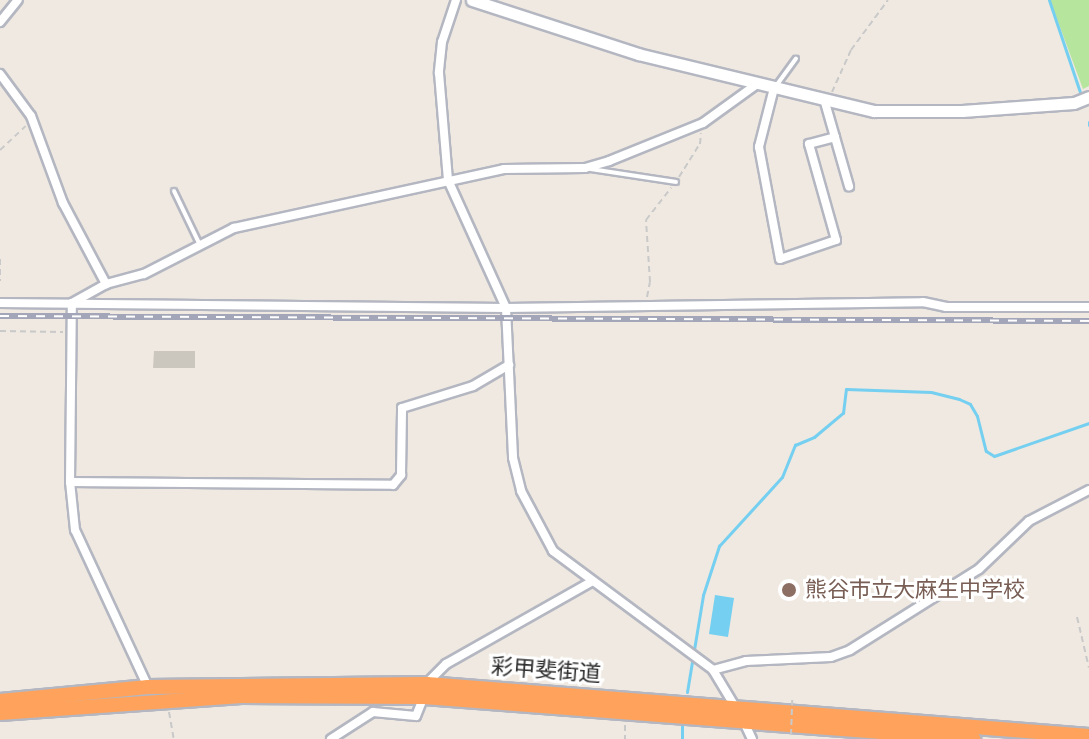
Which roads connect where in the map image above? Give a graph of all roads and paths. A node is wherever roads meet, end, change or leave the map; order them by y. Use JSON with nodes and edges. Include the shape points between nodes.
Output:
{"nodes":[{"id":1,"x":18,"y":0,"type":"edge"},
{"id":2,"x":456,"y":0,"type":"edge"},
{"id":3,"x":888,"y":0,"type":"edge"},
{"id":4,"x":477,"y":1,"type":"edge"},
{"id":5,"x":0,"y":22,"type":"edge"},
{"id":6,"x":796,"y":58,"type":"dead end"},
{"id":7,"x":0,"y":74,"type":"edge"},
{"id":8,"x":757,"y":84,"type":"junction"},
{"id":9,"x":774,"y":88,"type":"junction"},
{"id":10,"x":1089,"y":97,"type":"edge"},
{"id":11,"x":826,"y":100,"type":"junction"},
{"id":12,"x":32,"y":120,"type":"junction"},
{"id":13,"x":703,"y":123,"type":"junction"},
{"id":14,"x":835,"y":137,"type":"junction"},
{"id":15,"x":0,"y":150,"type":"edge"},
{"id":16,"x":585,"y":168,"type":"junction"},
{"id":17,"x":448,"y":180,"type":"junction"},
{"id":18,"x":676,"y":182,"type":"junction"},
{"id":19,"x":849,"y":186,"type":"dead end"},
{"id":20,"x":174,"y":191,"type":"dead end"},
{"id":21,"x":201,"y":245,"type":"junction"},
{"id":22,"x":0,"y":259,"type":"edge"},
{"id":23,"x":0,"y":281,"type":"edge"},
{"id":24,"x":106,"y":284,"type":"junction"},
{"id":25,"x":0,"y":303,"type":"edge"},
{"id":26,"x":72,"y":303,"type":"junction"},
{"id":27,"x":646,"y":306,"type":"junction"},
{"id":28,"x":1089,"y":307,"type":"edge"},
{"id":29,"x":506,"y":308,"type":"junction"},
{"id":30,"x":0,"y":331,"type":"edge"},
{"id":31,"x":71,"y":332,"type":"junction"},
{"id":32,"x":509,"y":365,"type":"junction"},
{"id":33,"x":70,"y":482,"type":"junction"},
{"id":34,"x":1089,"y":490,"type":"edge"},
{"id":35,"x":591,"y":582,"type":"junction"},
{"id":36,"x":1077,"y":617,"type":"dead end"},
{"id":37,"x":1089,"y":668,"type":"edge"},
{"id":38,"x":713,"y":670,"type":"junction"},
{"id":39,"x":426,"y":690,"type":"junction"},
{"id":40,"x":150,"y":693,"type":"junction"},
{"id":41,"x":168,"y":699,"type":"junction"},
{"id":42,"x":792,"y":700,"type":"dead end"},
{"id":43,"x":0,"y":701,"type":"edge"},
{"id":44,"x":735,"y":707,"type":"junction"},
{"id":45,"x":624,"y":712,"type":"junction"},
{"id":46,"x":0,"y":713,"type":"edge"},
{"id":47,"x":743,"y":720,"type":"junction"},
{"id":48,"x":791,"y":735,"type":"dead end"},
{"id":49,"x":1089,"y":736,"type":"edge"},
{"id":50,"x":174,"y":739,"type":"edge"},
{"id":51,"x":331,"y":739,"type":"edge"},
{"id":52,"x":625,"y":739,"type":"edge"},
{"id":53,"x":752,"y":739,"type":"edge"},
{"id":54,"x":973,"y":739,"type":"edge"}],
"edges":[{"from":1,"to":5,"type":"street"},
{"from":2,"to":17,"type":"street","via":[[442,42],[439,73]]},
{"from":3,"to":11,"type":"path","via":[[851,50]]},
{"from":4,"to":8,"type":"street","via":[[638,54]]},
{"from":6,"to":9,"type":"lane"},
{"from":7,"to":12,"type":"street"},
{"from":8,"to":9,"type":"street"},
{"from":8,"to":13,"type":"street"},
{"from":9,"to":11,"type":"street"},
{"from":9,"to":14,"type":"street","via":[[759,147],[780,259],[836,240],[809,144]]},
{"from":10,"to":11,"type":"street","via":[[1074,103],[962,111],[874,111]]},
{"from":11,"to":14,"type":"street"},
{"from":12,"to":15,"type":"path"},
{"from":12,"to":24,"type":"street","via":[[63,203]]},
{"from":13,"to":16,"type":"street"},
{"from":13,"to":18,"type":"path","via":[[700,144]]},
{"from":14,"to":19,"type":"street"},
{"from":16,"to":17,"type":"street","via":[[504,169]]},
{"from":16,"to":18,"type":"lane"},
{"from":17,"to":21,"type":"street","via":[[234,228]]},
{"from":17,"to":29,"type":"street"},
{"from":18,"to":27,"type":"path","via":[[646,220]]},
{"from":20,"to":21,"type":"lane"},
{"from":21,"to":24,"type":"street","via":[[144,274]]},
{"from":22,"to":23,"type":"path"},
{"from":24,"to":26,"type":"street"},
{"from":25,"to":26,"type":"street"},
{"from":26,"to":29,"type":"street"},
{"from":26,"to":31,"type":"street"},
{"from":27,"to":28,"type":"street","via":[[923,302],[946,307]]},
{"from":27,"to":29,"type":"street"},
{"from":29,"to":32,"type":"street"},
{"from":30,"to":31,"type":"path"},
{"from":31,"to":33,"type":"street"},
{"from":32,"to":33,"type":"street","via":[[473,386],[402,408],[401,475],[393,485]]},
{"from":32,"to":35,"type":"street","via":[[513,458],[521,491],[553,551]]},
{"from":33,"to":40,"type":"street","via":[[75,530]]},
{"from":34,"to":38,"type":"street","via":[[1029,521],[979,569],[850,650],[831,657],[746,661]]},
{"from":35,"to":38,"type":"street"},
{"from":35,"to":39,"type":"street","via":[[446,664]]},
{"from":36,"to":37,"type":"path"},
{"from":38,"to":44,"type":"street"},
{"from":39,"to":40,"type":"highway","name":"彩甲斐街道"},
{"from":39,"to":41,"type":"highway","name":"彩甲斐街道"},
{"from":39,"to":44,"type":"highway","name":"彩甲斐街道"},
{"from":39,"to":45,"type":"highway","name":"彩甲斐街道"},
{"from":39,"to":51,"type":"street","via":[[416,716],[373,712]]},
{"from":40,"to":41,"type":"highway","name":"彩甲斐街道"},
{"from":40,"to":43,"type":"highway","name":"彩甲斐街道"},
{"from":40,"to":46,"type":"highway","name":"彩甲斐街道"},
{"from":41,"to":50,"type":"path"},
{"from":42,"to":48,"type":"path","bridge":true},
{"from":44,"to":47,"type":"street"},
{"from":44,"to":49,"type":"highway","name":"彩甲斐街道"},
{"from":45,"to":47,"type":"highway","name":"彩甲斐街道"},
{"from":45,"to":52,"type":"path"},
{"from":47,"to":53,"type":"street"},
{"from":47,"to":54,"type":"highway","name":"彩甲斐街道"}]}
